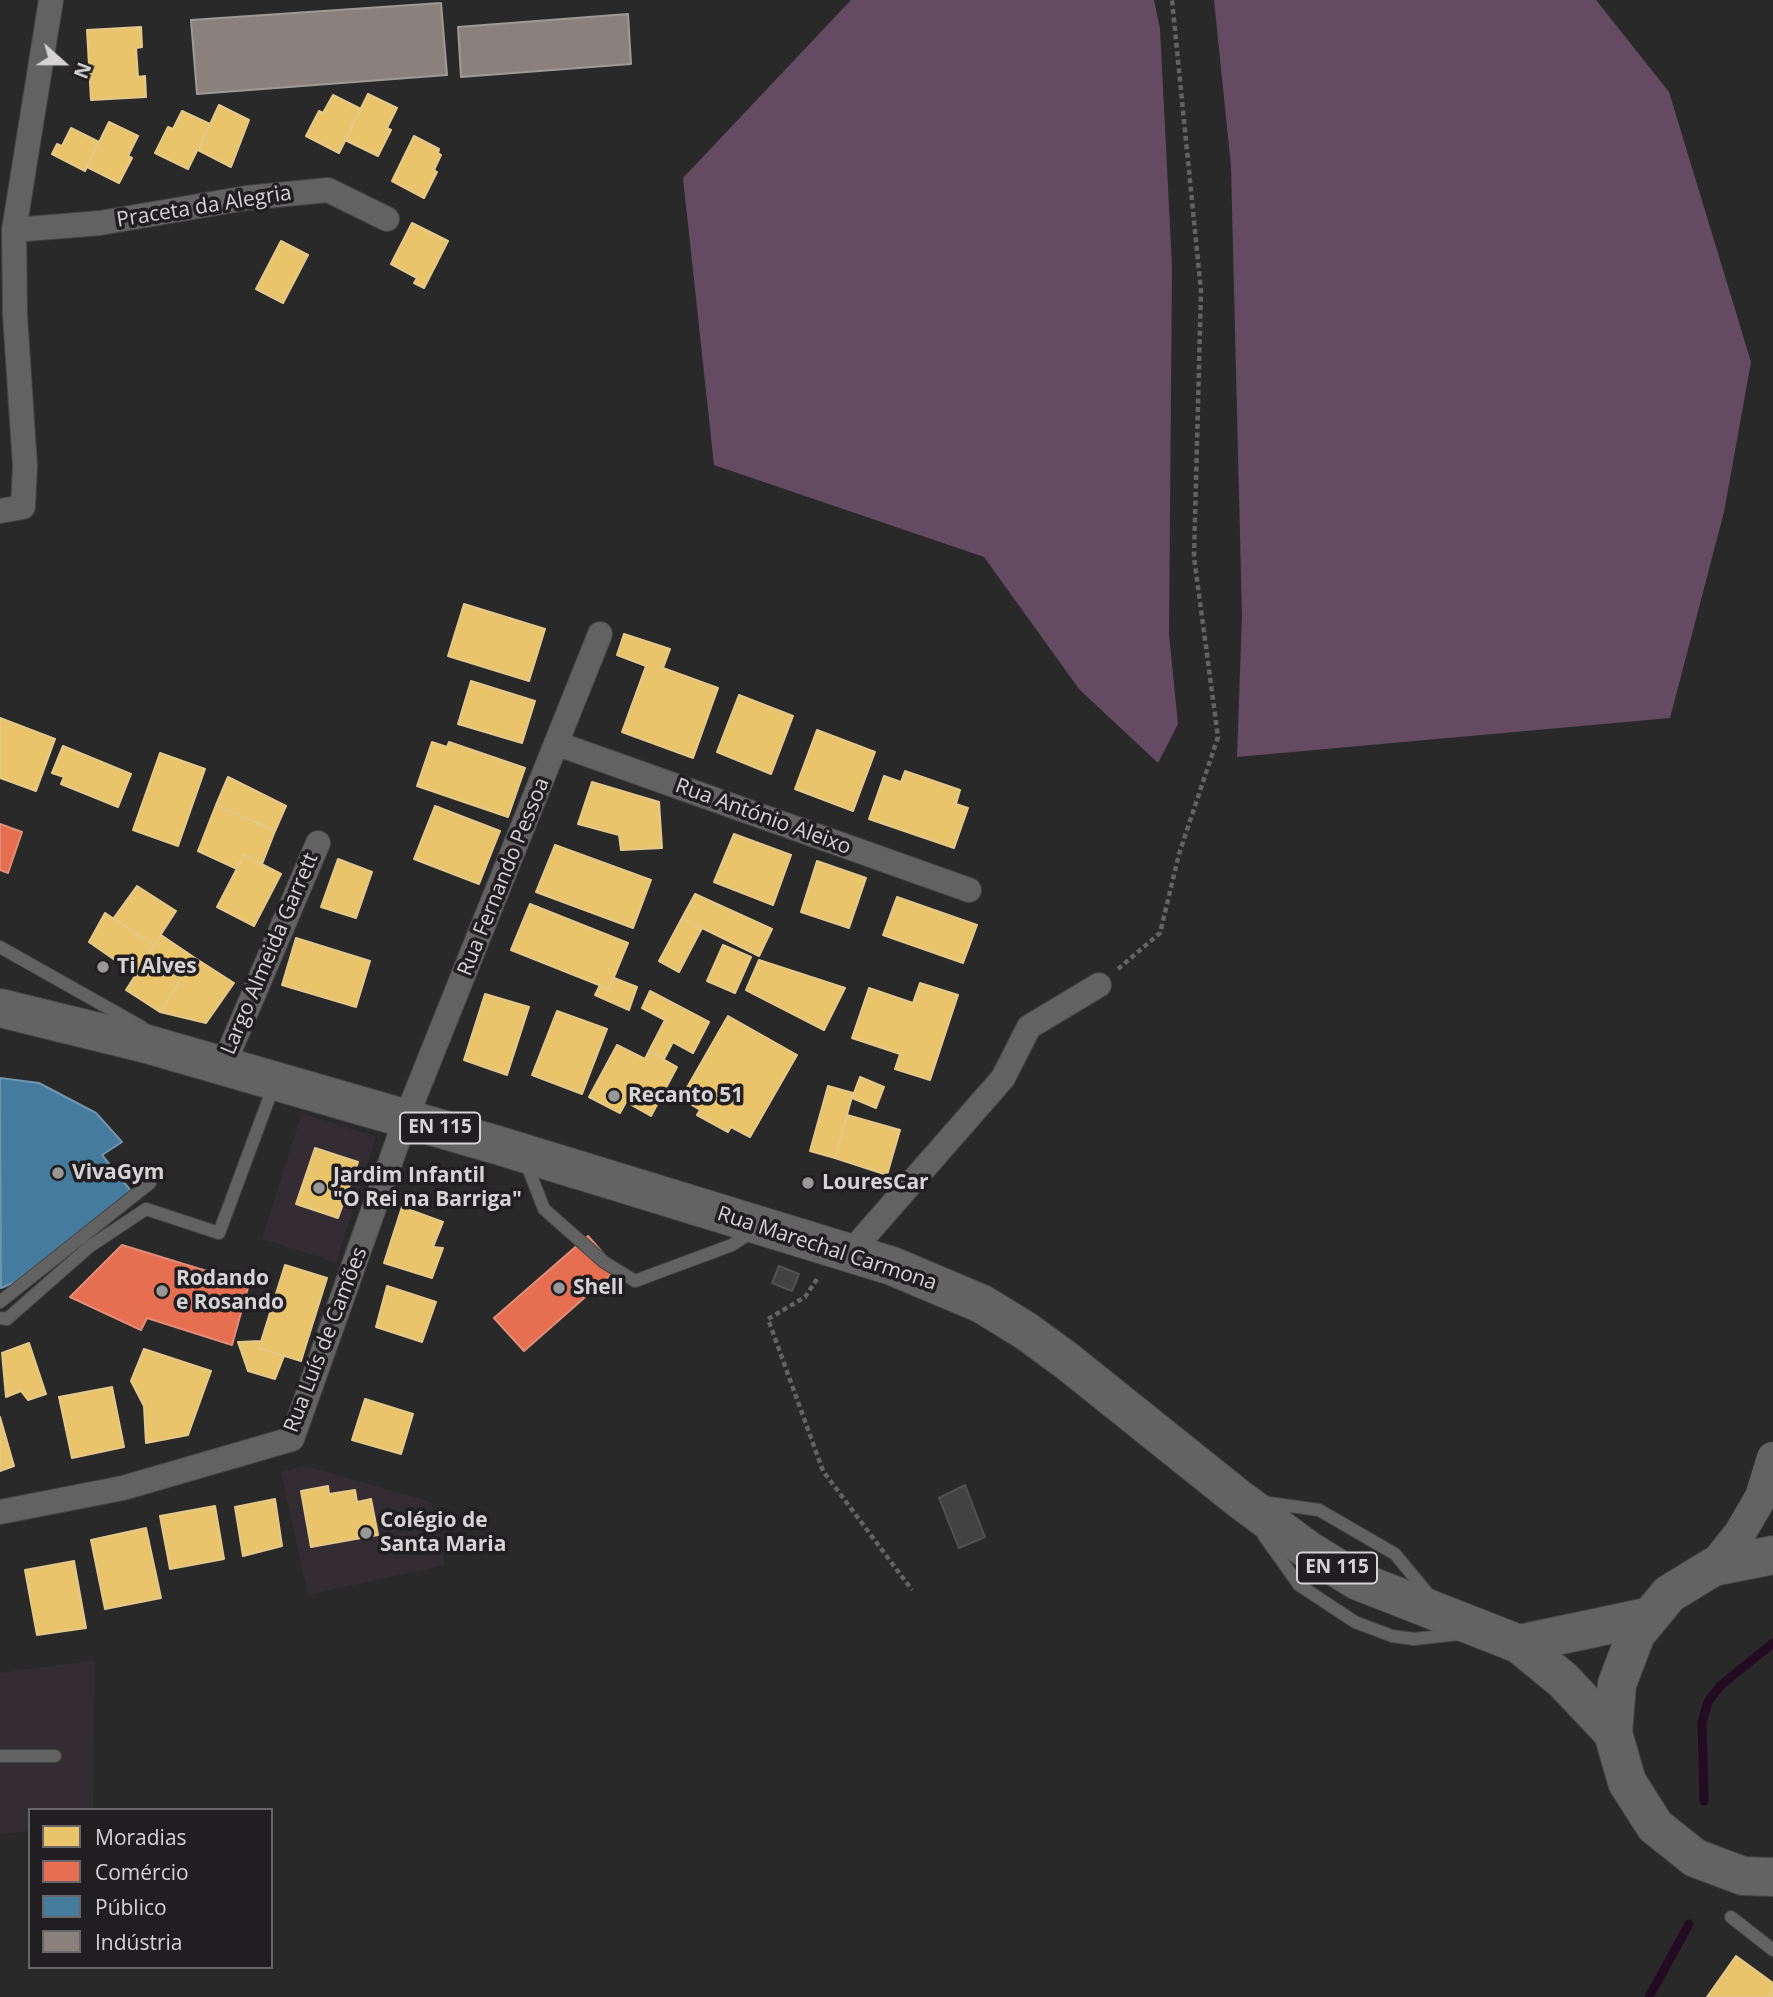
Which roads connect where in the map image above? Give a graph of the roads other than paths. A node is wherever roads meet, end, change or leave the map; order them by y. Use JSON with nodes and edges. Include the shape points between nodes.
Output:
{"nodes":[{"id":1,"x":51,"y":0,"type":"edge"},
{"id":2,"x":387,"y":219,"type":"dead end"},
{"id":3,"x":14,"y":230,"type":"junction"},
{"id":4,"x":0,"y":511,"type":"edge"},
{"id":5,"x":600,"y":634,"type":"dead end"},
{"id":6,"x":558,"y":744,"type":"junction"},
{"id":7,"x":318,"y":843,"type":"dead end"},
{"id":8,"x":969,"y":890,"type":"dead end"},
{"id":9,"x":0,"y":947,"type":"edge"},
{"id":10,"x":1099,"y":985,"type":"road end"},
{"id":11,"x":0,"y":988,"type":"edge"},
{"id":12,"x":0,"y":1008,"type":"edge"},
{"id":13,"x":162,"y":1048,"type":"junction"},
{"id":14,"x":223,"y":1066,"type":"junction"},
{"id":15,"x":275,"y":1081,"type":"junction"},
{"id":16,"x":406,"y":1118,"type":"junction"},
{"id":17,"x":523,"y":1153,"type":"junction"},
{"id":18,"x":150,"y":1183,"type":"dead end"},
{"id":19,"x":762,"y":1226,"type":"junction"},
{"id":20,"x":844,"y":1251,"type":"junction"},
{"id":21,"x":0,"y":1302,"type":"edge"},
{"id":22,"x":0,"y":1318,"type":"edge"},
{"id":23,"x":1773,"y":1458,"type":"edge"},
{"id":24,"x":1238,"y":1498,"type":"junction"},
{"id":25,"x":0,"y":1512,"type":"edge"},
{"id":26,"x":1773,"y":1555,"type":"edge"},
{"id":27,"x":1713,"y":1567,"type":"junction"},
{"id":28,"x":1651,"y":1616,"type":"junction"},
{"id":29,"x":1501,"y":1638,"type":"junction"},
{"id":30,"x":1613,"y":1733,"type":"junction"},
{"id":31,"x":0,"y":1756,"type":"edge"},
{"id":32,"x":55,"y":1756,"type":"dead end"},
{"id":33,"x":1758,"y":1877,"type":"edge"},
{"id":34,"x":1773,"y":1905,"type":"edge"},
{"id":35,"x":1731,"y":1917,"type":"dead end"},
{"id":36,"x":1773,"y":1950,"type":"edge"}],
"edges":[{"from":1,"to":3,"type":"street"},
{"from":2,"to":3,"type":"street","name":"Praceta da Alegria","via":[[328,190],[246,198],[100,223]]},
{"from":3,"to":4,"type":"street","via":[[23,507]]},
{"from":5,"to":6,"type":"street","name":"Rua Fernando Pessoa"},
{"from":6,"to":8,"type":"street","name":"Rua António Aleixo"},
{"from":6,"to":16,"type":"street","name":"Rua Fernando Pessoa"},
{"from":7,"to":14,"type":"street","name":"Largo Almeida Garrett"},
{"from":9,"to":13,"type":"lane","name":"Rua Marechal Carmona","via":[[144,1028]]},
{"from":10,"to":20,"type":"street","via":[[1029,1027],[1003,1078]]},
{"from":11,"to":13,"type":"main road","name":"Rua Marechal Carmona","number":"EN 115"},
{"from":12,"to":13,"type":"main road","name":"Rua Marechal Carmona","number":"EN 115"},
{"from":13,"to":14,"type":"main road","name":"Rua Marechal Carmona","number":"EN 115"},
{"from":14,"to":15,"type":"main road","name":"Rua Marechal Carmona","number":"EN 115"},
{"from":15,"to":16,"type":"main road","name":"Rua Marechal Carmona","number":"EN 115"},
{"from":15,"to":22,"type":"lane","via":[[219,1233],[146,1209],[89,1247],[7,1319]]},
{"from":16,"to":17,"type":"main road","name":"Rua Marechal Carmona","number":"EN 115"},
{"from":16,"to":25,"type":"street","name":"Rua Luís de Camões","via":[[292,1439],[123,1488]]},
{"from":17,"to":19,"type":"main road","name":"Rua Marechal Carmona","number":"EN 115"},
{"from":17,"to":19,"type":"lane","via":[[544,1209],[604,1262],[635,1281],[732,1245]]},
{"from":18,"to":21,"type":"lane"},
{"from":19,"to":20,"type":"main road","name":"Rua Marechal Carmona","number":"EN 115"},
{"from":20,"to":24,"type":"main road","name":"Rua Marechal Carmona","number":"EN 115","via":[[982,1304],[1026,1331]]},
{"from":23,"to":27,"type":"street","via":[[1761,1497]]},
{"from":24,"to":29,"type":"main road","name":"Rua Marechal Carmona","number":"EN 115","via":[[1358,1581]]},
{"from":24,"to":29,"type":"lane","via":[[1299,1585],[1355,1622],[1414,1639]]},
{"from":26,"to":27,"type":"main road","number":"EN 115"},
{"from":27,"to":28,"type":"main road","number":"EN 115","via":[[1670,1594]]},
{"from":28,"to":29,"type":"main road"},
{"from":28,"to":30,"type":"main road","number":"EN 115","via":[[1636,1634],[1617,1684]]},
{"from":29,"to":30,"type":"main road","name":"Rua Marechal Carmona","number":"EN 115","via":[[1563,1680]]},
{"from":30,"to":33,"type":"main road","number":"EN 115","via":[[1627,1782],[1654,1826],[1695,1858]]},
{"from":31,"to":32,"type":"lane"},
{"from":33,"to":34,"type":"main road","number":"EN 115"},
{"from":35,"to":36,"type":"lane"}]}
